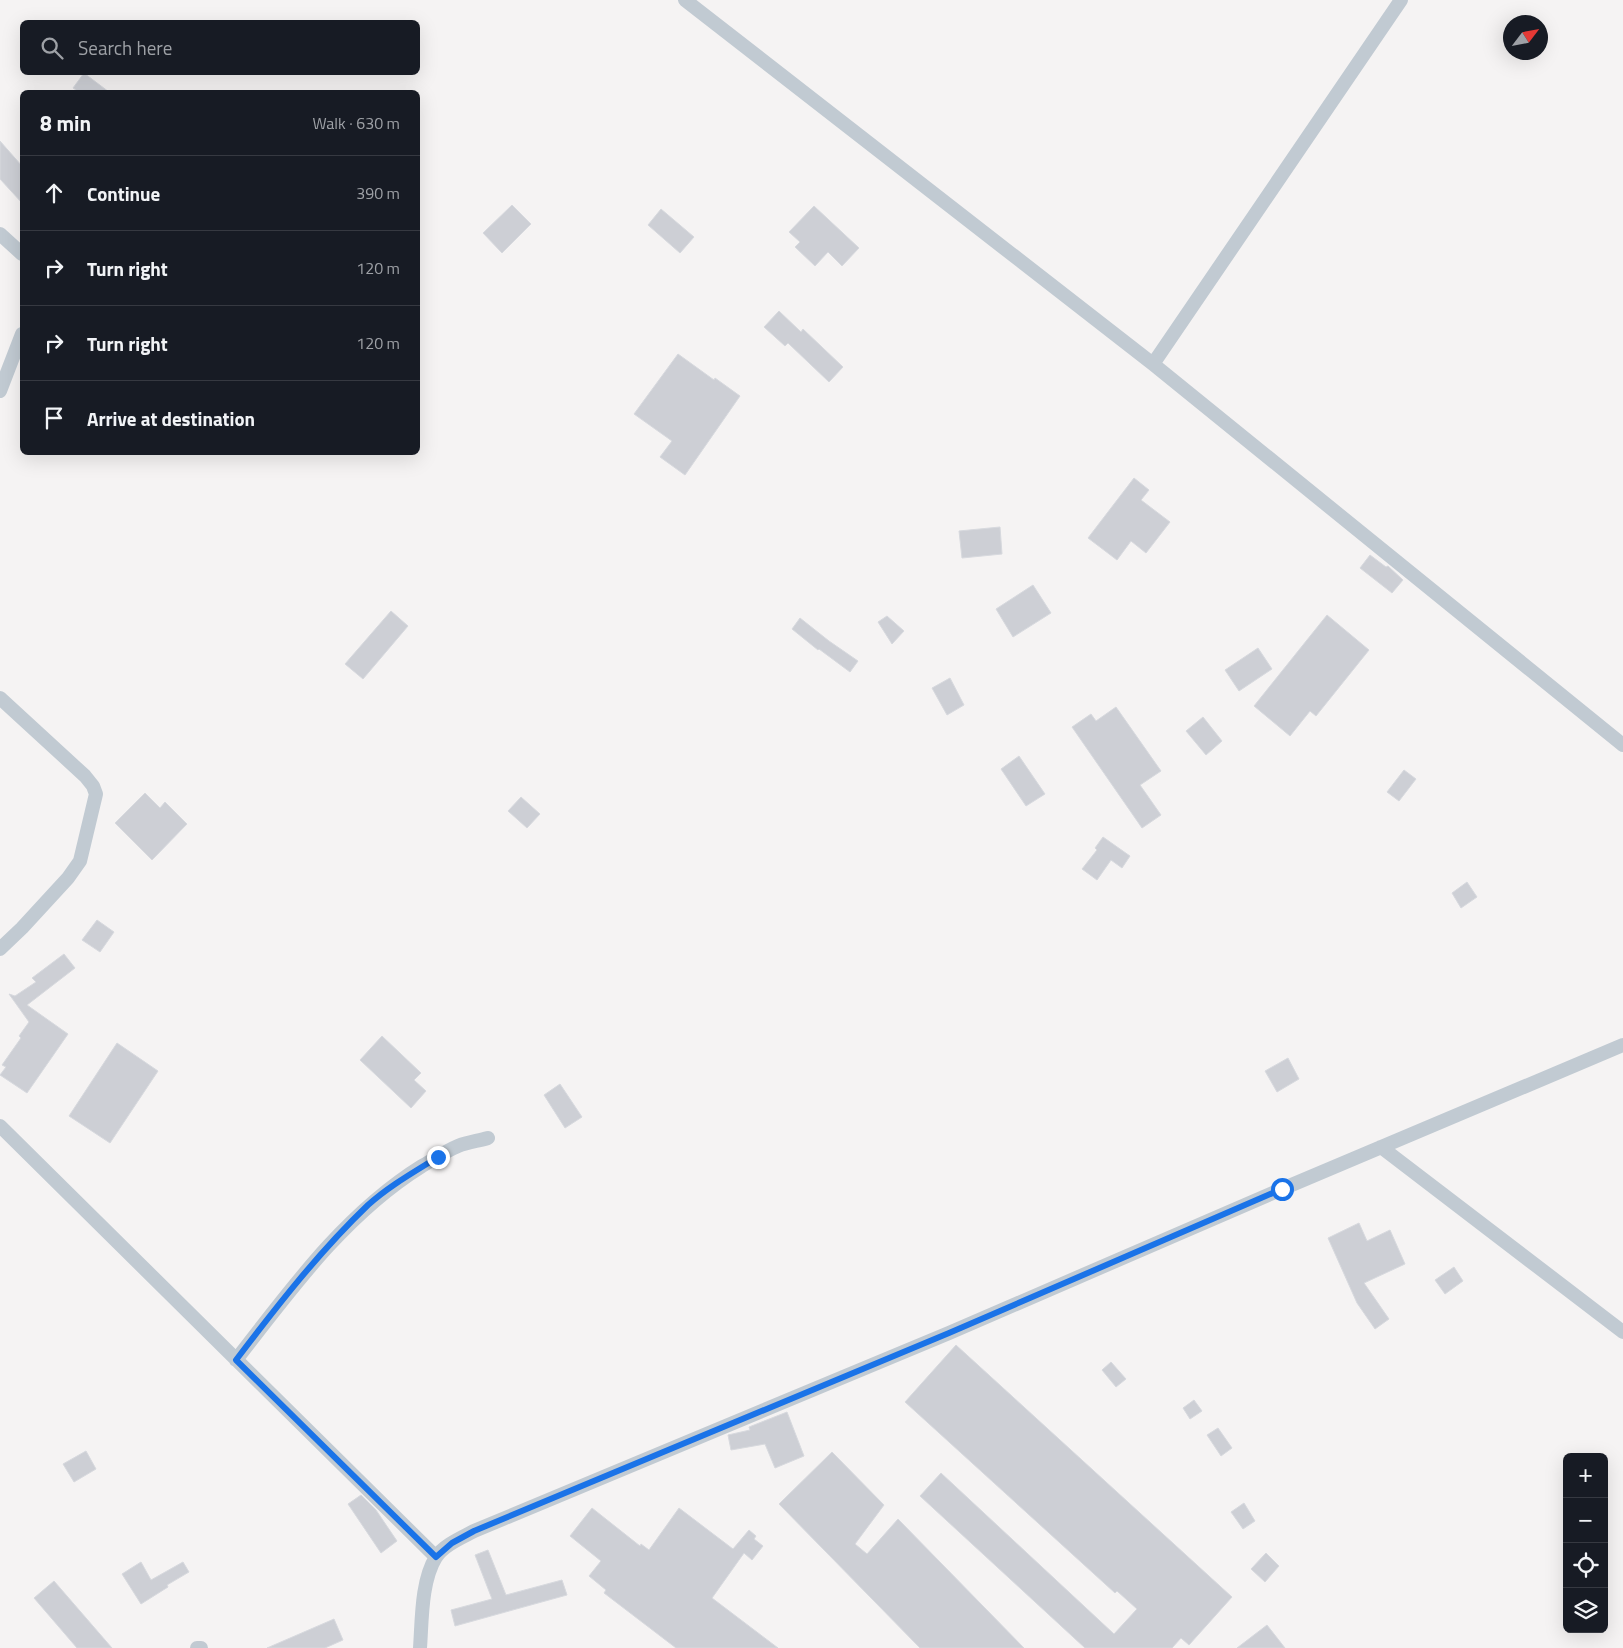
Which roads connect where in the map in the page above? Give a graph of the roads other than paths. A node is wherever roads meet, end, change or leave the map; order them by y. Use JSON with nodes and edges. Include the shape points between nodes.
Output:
{"nodes":[{"id":1,"x":685,"y":0,"type":"edge"},
{"id":2,"x":1401,"y":0,"type":"edge"},
{"id":3,"x":0,"y":234,"type":"edge"},
{"id":4,"x":20,"y":252,"type":"edge"},
{"id":5,"x":20,"y":339,"type":"edge"},
{"id":6,"x":1152,"y":364,"type":"junction"},
{"id":7,"x":0,"y":391,"type":"edge"},
{"id":8,"x":0,"y":698,"type":"edge"},
{"id":9,"x":1623,"y":745,"type":"edge"},
{"id":10,"x":0,"y":949,"type":"edge"},
{"id":11,"x":1623,"y":1046,"type":"edge"},
{"id":12,"x":0,"y":1126,"type":"edge"},
{"id":13,"x":488,"y":1138,"type":"dead end"},
{"id":14,"x":1381,"y":1148,"type":"junction"},
{"id":15,"x":1623,"y":1332,"type":"edge"},
{"id":16,"x":236,"y":1360,"type":"junction"},
{"id":17,"x":436,"y":1557,"type":"junction"},
{"id":18,"x":197,"y":1648,"type":"edge"},
{"id":19,"x":201,"y":1648,"type":"edge"},
{"id":20,"x":420,"y":1648,"type":"edge"}],
"edges":[{"from":1,"to":6,"type":"street"},
{"from":2,"to":6,"type":"street"},
{"from":3,"to":4,"type":"street"},
{"from":5,"to":7,"type":"street"},
{"from":6,"to":9,"type":"street"},
{"from":8,"to":10,"type":"street","via":[[85,776],[96,794],[80,861]]},
{"from":11,"to":14,"type":"street"},
{"from":12,"to":16,"type":"street"},
{"from":13,"to":16,"type":"street","via":[[438,1157],[397,1182],[369,1205],[298,1280]]},
{"from":14,"to":15,"type":"street"},
{"from":14,"to":17,"type":"street","via":[[474,1531],[452,1543]]},
{"from":16,"to":17,"type":"street"},
{"from":17,"to":20,"type":"street","via":[[424,1595]]},
{"from":18,"to":19,"type":"street"}]}
